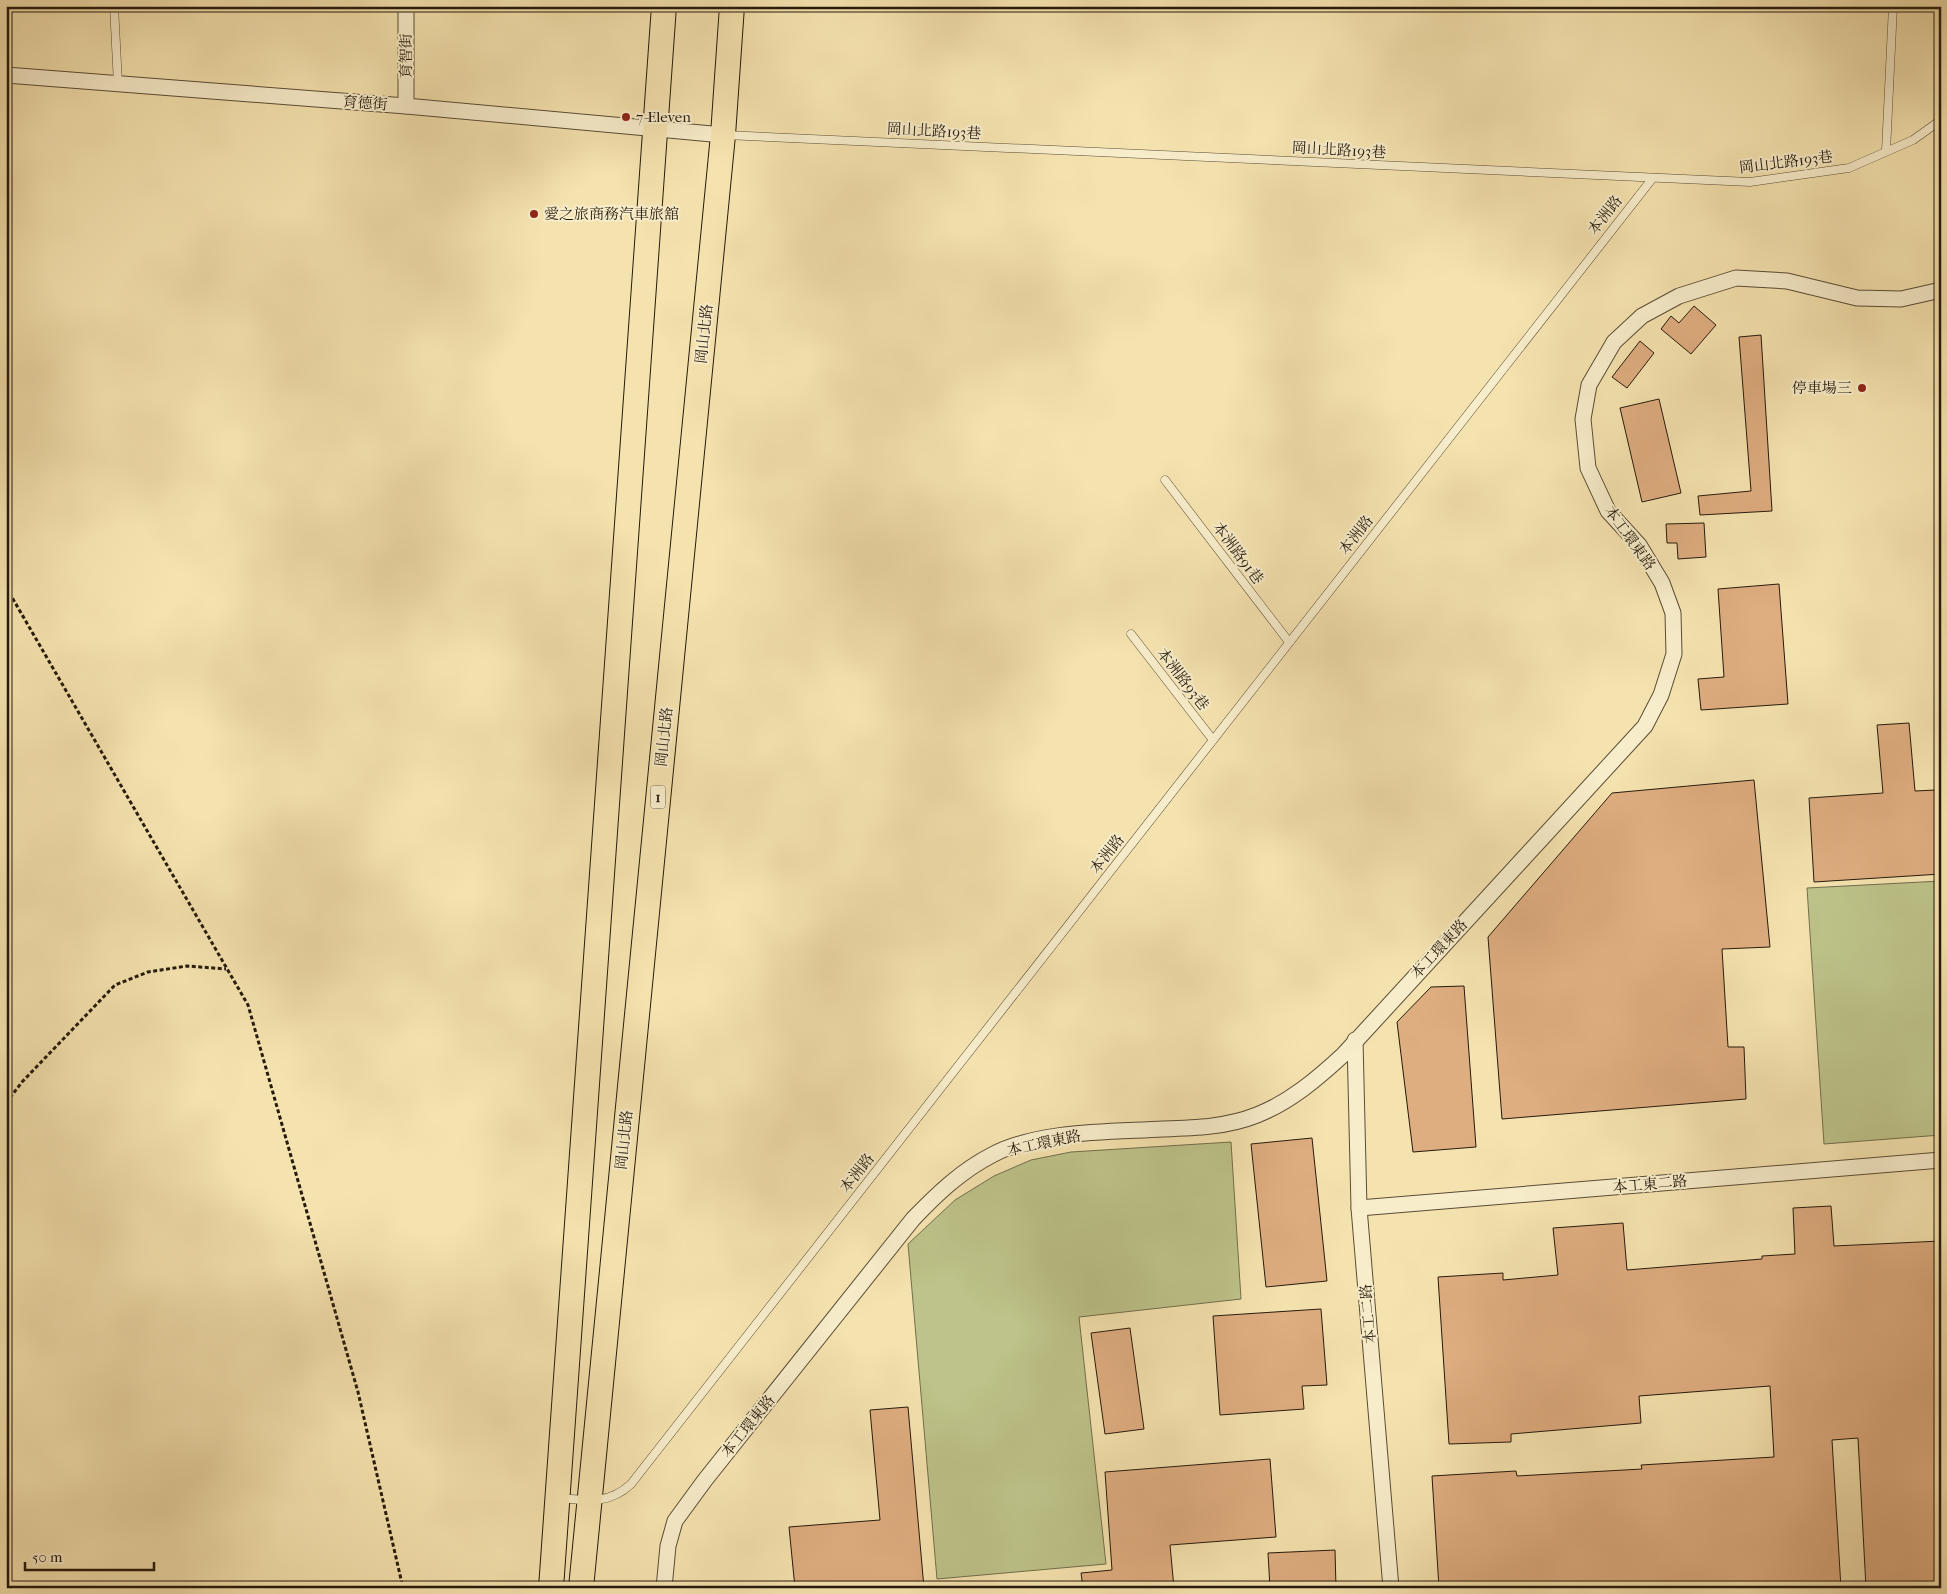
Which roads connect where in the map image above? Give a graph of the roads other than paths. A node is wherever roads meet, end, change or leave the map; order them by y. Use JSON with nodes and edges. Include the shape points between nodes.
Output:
{"nodes":[{"id":1,"x":114,"y":6,"type":"edge"},
{"id":2,"x":406,"y":6,"type":"edge"},
{"id":3,"x":664,"y":6,"type":"edge"},
{"id":4,"x":732,"y":6,"type":"edge"},
{"id":5,"x":1892,"y":6,"type":"edge"},
{"id":6,"x":6,"y":74,"type":"edge"},
{"id":7,"x":118,"y":85,"type":"junction"},
{"id":8,"x":406,"y":106,"type":"junction"},
{"id":9,"x":1941,"y":120,"type":"edge"},
{"id":10,"x":655,"y":129,"type":"junction"},
{"id":11,"x":723,"y":135,"type":"junction"},
{"id":12,"x":1886,"y":152,"type":"junction"},
{"id":13,"x":1652,"y":179,"type":"junction"},
{"id":14,"x":1941,"y":290,"type":"edge"},
{"id":15,"x":1165,"y":480,"type":"dead end"},
{"id":16,"x":1132,"y":634,"type":"dead end"},
{"id":17,"x":1290,"y":642,"type":"junction"},
{"id":18,"x":1213,"y":740,"type":"junction"},
{"id":19,"x":1356,"y":1040,"type":"junction"},
{"id":20,"x":1941,"y":1160,"type":"edge"},
{"id":21,"x":1359,"y":1208,"type":"junction"},
{"id":22,"x":559,"y":1498,"type":"junction"},
{"id":23,"x":589,"y":1501,"type":"junction"},
{"id":24,"x":551,"y":1588,"type":"edge"},
{"id":25,"x":581,"y":1588,"type":"edge"},
{"id":26,"x":664,"y":1588,"type":"edge"},
{"id":27,"x":1391,"y":1588,"type":"edge"}],
"edges":[{"from":1,"to":7,"type":"lane"},
{"from":2,"to":8,"type":"street","name":"育智街"},
{"from":3,"to":10,"type":"main road"},
{"from":4,"to":11,"type":"main road","name":"岡山北路","number":"1"},
{"from":5,"to":12,"type":"lane"},
{"from":6,"to":7,"type":"street","name":"育德街"},
{"from":7,"to":8,"type":"street","name":"育德街"},
{"from":8,"to":10,"type":"street","name":"育德街"},
{"from":9,"to":12,"type":"lane","name":"岡山北路193巷","via":[[1913,140]]},
{"from":10,"to":11,"type":"street","name":"育德街"},
{"from":10,"to":22,"type":"main road"},
{"from":11,"to":13,"type":"lane","name":"岡山北路193巷"},
{"from":11,"to":23,"type":"main road","name":"岡山北路","number":"1"},
{"from":12,"to":13,"type":"lane","name":"岡山北路193巷","via":[[1848,168],[1750,182]]},
{"from":13,"to":17,"type":"lane","name":"本洲路"},
{"from":14,"to":19,"type":"street","name":"本工環東路","via":[[1900,299],[1857,298],[1787,281],[1736,278],[1672,300],[1642,316],[1614,342],[1590,385],[1583,418],[1588,468],[1608,511],[1639,545],[1662,583],[1673,613],[1674,654],[1661,695],[1645,726]]},
{"from":15,"to":17,"type":"lane","name":"本洲路91巷"},
{"from":16,"to":18,"type":"lane","name":"本洲路93巷"},
{"from":17,"to":18,"type":"lane","name":"本洲路"},
{"from":18,"to":23,"type":"lane","name":"本洲路","via":[[631,1484],[610,1499]]},
{"from":19,"to":21,"type":"street","name":"本工二路"},
{"from":19,"to":26,"type":"street","name":"本工環東路","via":[[1323,1073],[1286,1101],[1255,1116],[1219,1126],[1066,1135],[994,1154],[966,1171],[913,1219],[675,1520],[668,1546]]},
{"from":20,"to":21,"type":"street","name":"本工東二路"},
{"from":21,"to":27,"type":"street","name":"本工二路"},
{"from":22,"to":23,"type":"lane","name":"本洲路"},
{"from":22,"to":24,"type":"main road"},
{"from":23,"to":25,"type":"main road","name":"岡山北路","number":"1"}]}
